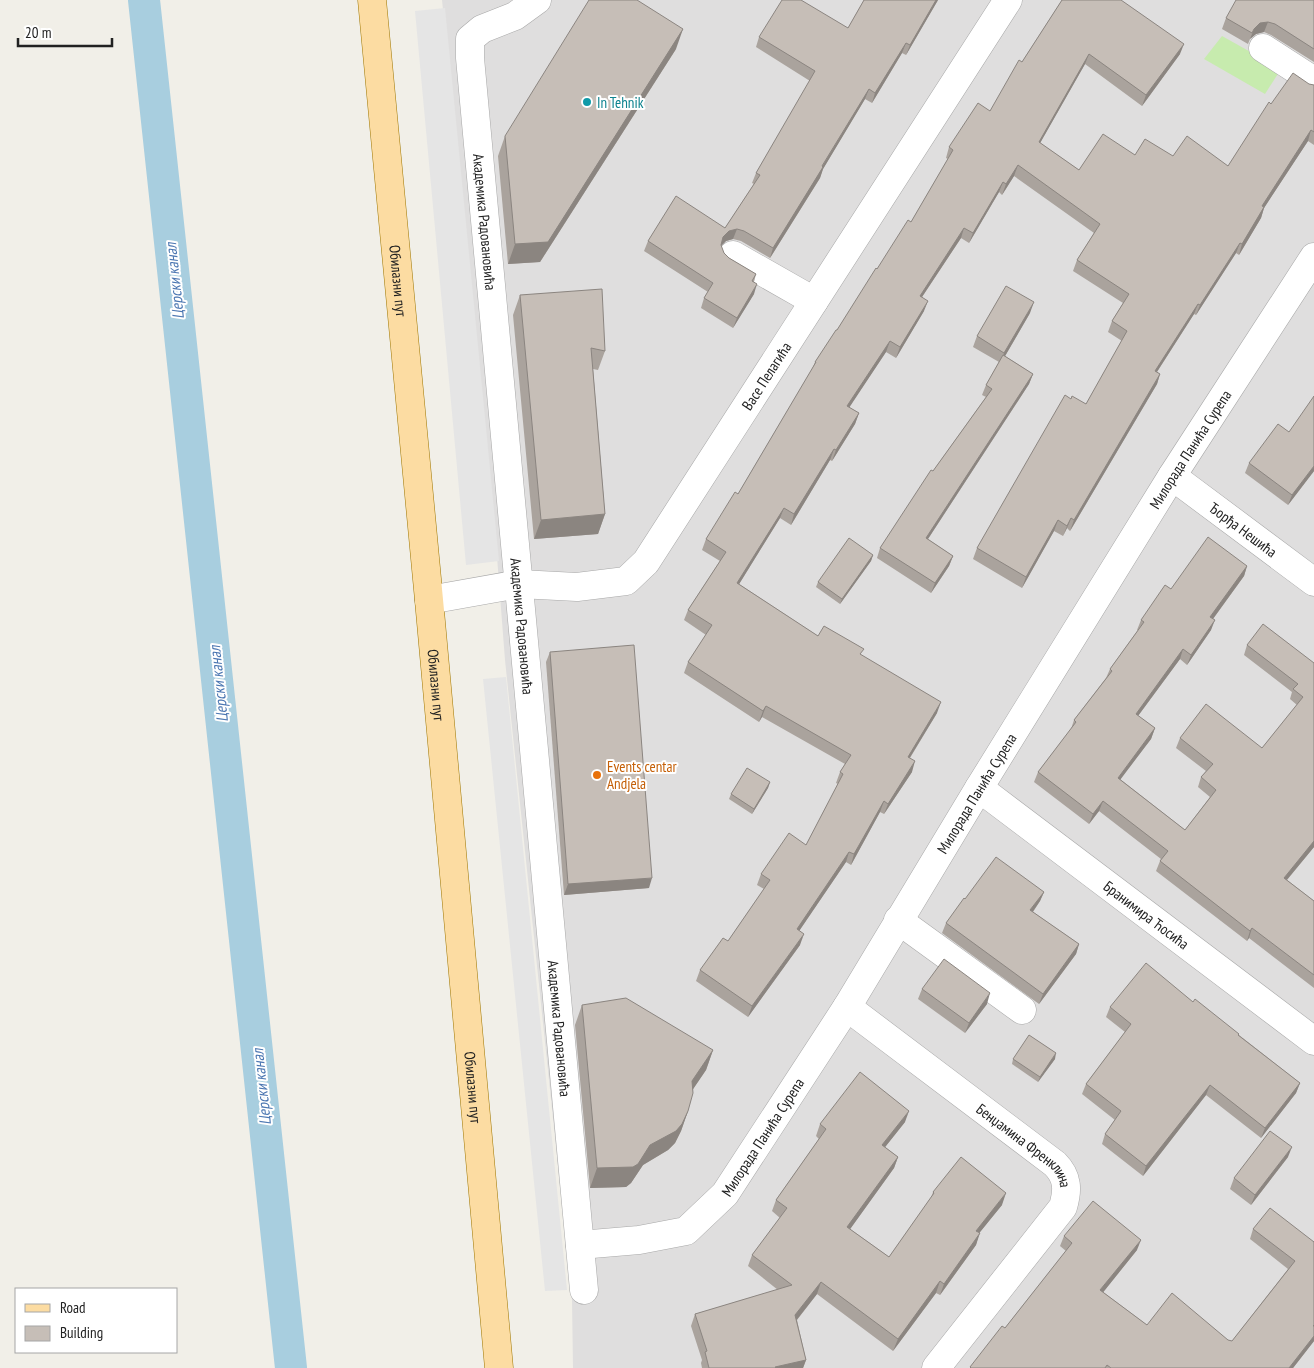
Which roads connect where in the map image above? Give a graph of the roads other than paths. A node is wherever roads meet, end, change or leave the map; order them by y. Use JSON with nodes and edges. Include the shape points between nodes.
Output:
{"nodes":[{"id":1,"x":372,"y":0,"type":"edge"},
{"id":2,"x":537,"y":0,"type":"edge"},
{"id":3,"x":1008,"y":0,"type":"edge"},
{"id":4,"x":1263,"y":48,"type":"dead end"},
{"id":5,"x":1314,"y":81,"type":"edge"},
{"id":6,"x":733,"y":255,"type":"dead end"},
{"id":7,"x":1314,"y":257,"type":"edge"},
{"id":8,"x":814,"y":301,"type":"junction"},
{"id":9,"x":1172,"y":476,"type":"junction"},
{"id":10,"x":1314,"y":582,"type":"edge"},
{"id":11,"x":519,"y":584,"type":"junction"},
{"id":12,"x":429,"y":600,"type":"junction"},
{"id":13,"x":979,"y":788,"type":"junction"},
{"id":14,"x":898,"y":920,"type":"junction"},
{"id":15,"x":847,"y":1007,"type":"junction"},
{"id":16,"x":1022,"y":1010,"type":"dead end"},
{"id":17,"x":1314,"y":1041,"type":"edge"},
{"id":18,"x":580,"y":1245,"type":"junction"},
{"id":19,"x":584,"y":1290,"type":"dead end"},
{"id":20,"x":499,"y":1368,"type":"edge"},
{"id":21,"x":936,"y":1368,"type":"edge"}],
"edges":[{"from":1,"to":12,"type":"main road","name":"Обилазни пут"},
{"from":2,"to":11,"type":"street","name":"Академика Радовановића","via":[[515,16],[482,28],[470,39]]},
{"from":3,"to":8,"type":"street","name":"Васе Пелагића"},
{"from":4,"to":5,"type":"street"},
{"from":6,"to":8,"type":"street"},
{"from":7,"to":9,"type":"street","name":"Милорада Панића Сурепа"},
{"from":8,"to":11,"type":"street","name":"Васе Пелагића","via":[[646,562],[626,581],[577,587]]},
{"from":9,"to":10,"type":"street","name":"Ђорђа Нешића"},
{"from":9,"to":13,"type":"street","name":"Милорада Панића Сурепа"},
{"from":11,"to":12,"type":"street","name":"Васе Пелагића"},
{"from":11,"to":18,"type":"street","name":"Академика Радовановића"},
{"from":12,"to":20,"type":"main road","name":"Обилазни пут"},
{"from":13,"to":14,"type":"street","name":"Милорада Панића Сурепа"},
{"from":13,"to":17,"type":"street","name":"Бранимира Ћосића"},
{"from":14,"to":15,"type":"street","name":"Милорада Панића Сурепа"},
{"from":14,"to":16,"type":"street"},
{"from":15,"to":18,"type":"street","name":"Милорада Панића Сурепа","via":[[725,1194],[686,1231],[639,1240]]},
{"from":15,"to":21,"type":"street","name":"Бенџамина Френклина","via":[[1055,1164],[1066,1181],[1063,1207]]},
{"from":18,"to":19,"type":"street","name":"Академика Радовановића"}]}
